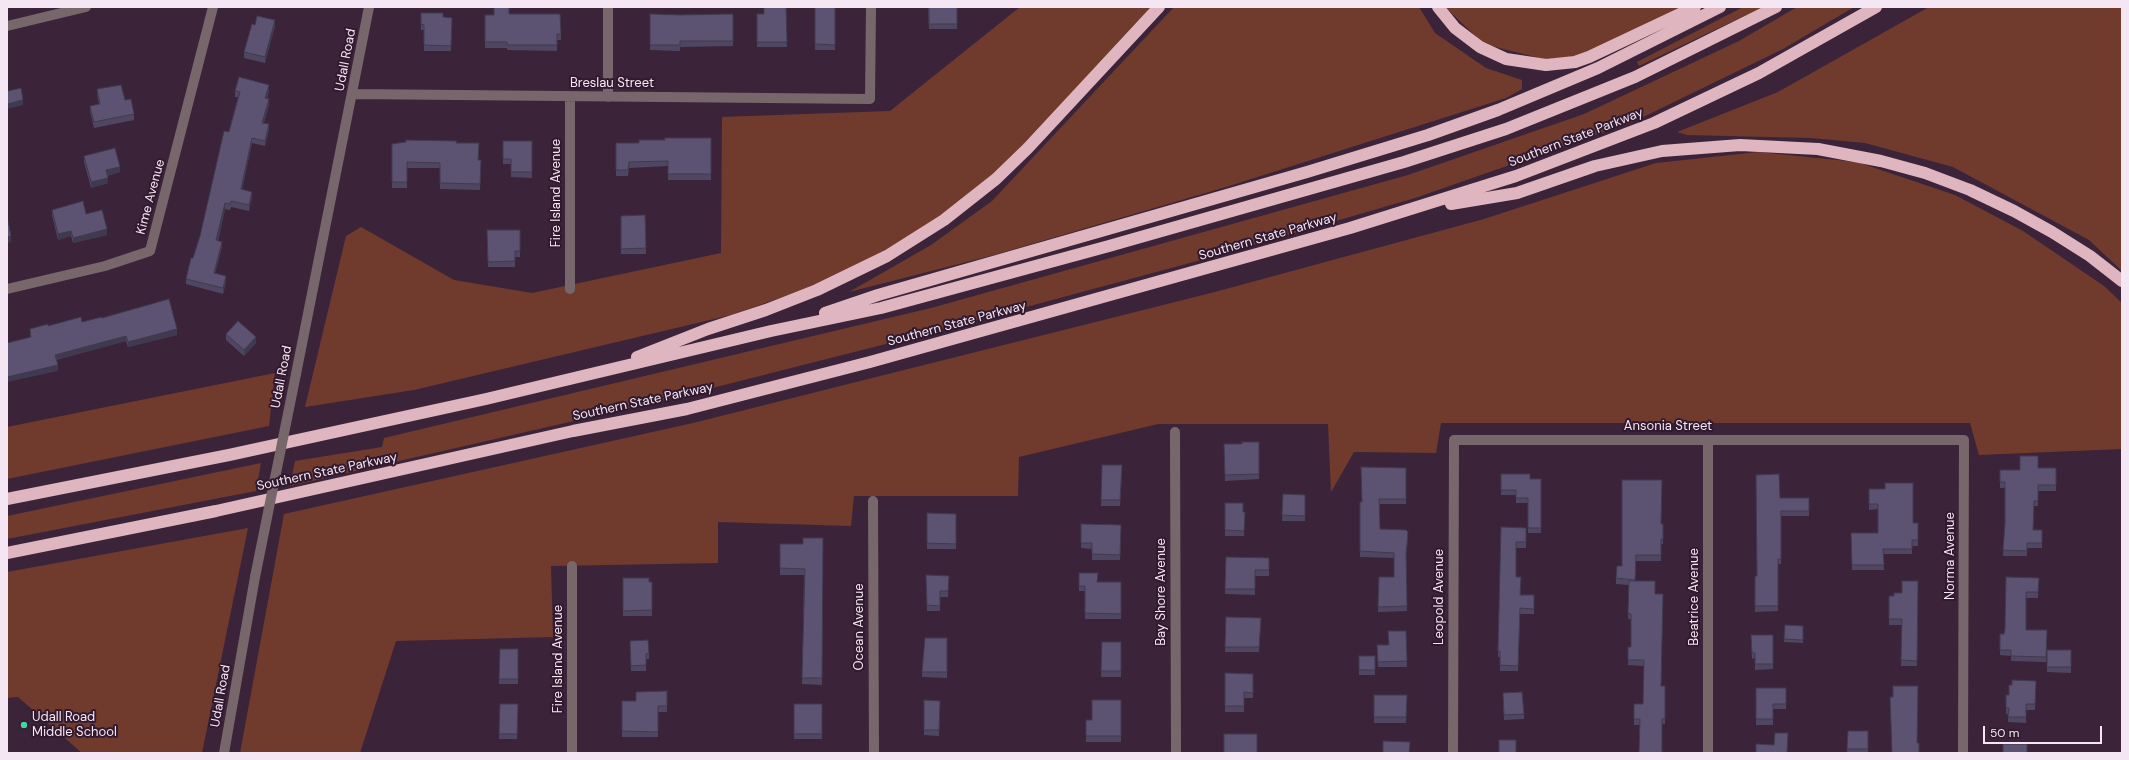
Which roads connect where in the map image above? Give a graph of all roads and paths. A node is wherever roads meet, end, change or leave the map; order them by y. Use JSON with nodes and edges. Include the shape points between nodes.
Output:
{"nodes":[{"id":1,"x":86,"y":7,"type":"edge"},
{"id":2,"x":213,"y":7,"type":"edge"},
{"id":3,"x":369,"y":7,"type":"edge"},
{"id":4,"x":608,"y":7,"type":"edge"},
{"id":5,"x":871,"y":7,"type":"edge"},
{"id":6,"x":1159,"y":7,"type":"edge"},
{"id":7,"x":1438,"y":7,"type":"edge"},
{"id":8,"x":1695,"y":7,"type":"edge"},
{"id":9,"x":1720,"y":7,"type":"edge"},
{"id":10,"x":1776,"y":7,"type":"edge"},
{"id":11,"x":1876,"y":7,"type":"edge"},
{"id":12,"x":7,"y":26,"type":"edge"},
{"id":13,"x":353,"y":94,"type":"junction"},
{"id":14,"x":570,"y":97,"type":"junction"},
{"id":15,"x":608,"y":97,"type":"junction"},
{"id":16,"x":1405,"y":212,"type":"junction"},
{"id":17,"x":2122,"y":281,"type":"edge"},
{"id":18,"x":7,"y":289,"type":"edge"},
{"id":19,"x":570,"y":289,"type":"dead end"},
{"id":20,"x":770,"y":331,"type":"junction"},
{"id":21,"x":600,"y":373,"type":"junction"},
{"id":22,"x":1175,"y":432,"type":"dead end"},
{"id":23,"x":1454,"y":440,"type":"joint"},
{"id":24,"x":1708,"y":440,"type":"junction"},
{"id":25,"x":1882,"y":441,"type":"joint"},
{"id":26,"x":7,"y":499,"type":"edge"},
{"id":27,"x":873,"y":501,"type":"dead end"},
{"id":28,"x":7,"y":553,"type":"edge"},
{"id":29,"x":572,"y":566,"type":"dead end"},
{"id":30,"x":224,"y":753,"type":"edge"},
{"id":31,"x":572,"y":753,"type":"edge"},
{"id":32,"x":874,"y":753,"type":"edge"},
{"id":33,"x":1176,"y":753,"type":"edge"},
{"id":34,"x":1453,"y":753,"type":"edge"},
{"id":35,"x":1708,"y":753,"type":"edge"},
{"id":36,"x":1963,"y":753,"type":"edge"}],
"edges":[{"from":1,"to":12,"type":"street"},
{"from":2,"to":18,"type":"street","name":"Kime Avenue","via":[[150,251],[105,266]]},
{"from":3,"to":13,"type":"street","name":"Udall Road"},
{"from":4,"to":15,"type":"street"},
{"from":5,"to":15,"type":"street","name":"Breslau Street","via":[[870,99]]},
{"from":6,"to":21,"type":"highway","via":[[1013,164],[960,208],[914,240],[817,290],[708,329]]},
{"from":7,"to":8,"type":"highway","via":[[1455,28],[1480,47],[1506,59],[1546,65],[1575,62],[1589,57]]},
{"from":9,"to":20,"type":"highway","via":[[1598,68],[1510,105],[1428,135],[878,295]]},
{"from":10,"to":20,"type":"highway","via":[[1682,55],[1599,93],[1506,129],[1439,151],[1046,264],[881,308]]},
{"from":11,"to":16,"type":"highway","name":"Southern State Parkway","via":[[1760,73],[1654,123],[1537,169]]},
{"from":13,"to":14,"type":"street","name":"Breslau Street"},
{"from":13,"to":30,"type":"street","name":"Udall Road","bridge":true,"via":[[255,577]]},
{"from":14,"to":15,"type":"street","name":"Breslau Street"},
{"from":14,"to":19,"type":"street","name":"Fire Island Avenue"},
{"from":16,"to":17,"type":"highway","via":[[1517,193],[1601,164],[1662,150],[1740,145],[1797,147],[1881,161],[1925,173],[1970,190],[2052,232],[2090,256]]},
{"from":16,"to":28,"type":"highway","name":"Southern State Parkway","via":[[1075,306],[687,409],[573,431],[216,511]]},
{"from":20,"to":21,"type":"highway"},
{"from":21,"to":26,"type":"highway","via":[[229,455]]},
{"from":22,"to":33,"type":"street","name":"Bay Shore Avenue"},
{"from":23,"to":24,"type":"street","name":"Ansonia Street"},
{"from":23,"to":34,"type":"street","name":"Leopold Avenue"},
{"from":24,"to":25,"type":"street","name":"Ansonia Street"},
{"from":24,"to":35,"type":"street","name":"Beatrice Avenue"},
{"from":25,"to":36,"type":"street","name":"Norma Avenue","via":[[1964,440]]},
{"from":27,"to":32,"type":"street","name":"Ocean Avenue"},
{"from":29,"to":31,"type":"street","name":"Fire Island Avenue"}]}
